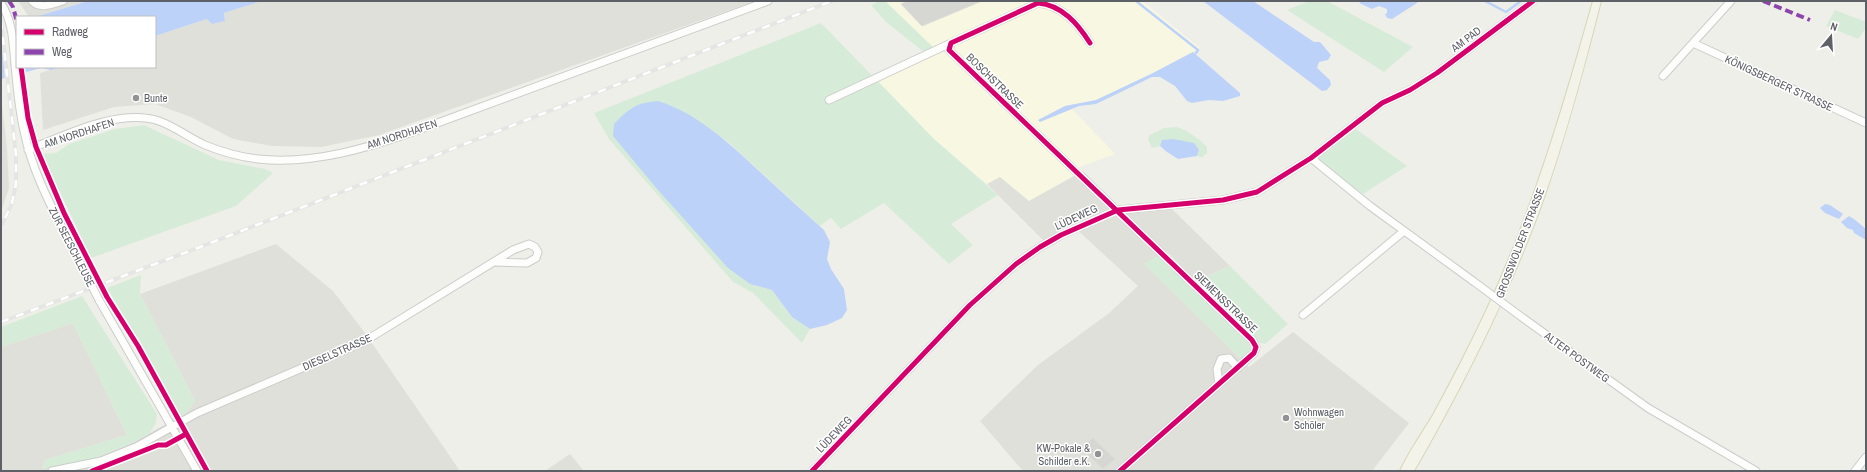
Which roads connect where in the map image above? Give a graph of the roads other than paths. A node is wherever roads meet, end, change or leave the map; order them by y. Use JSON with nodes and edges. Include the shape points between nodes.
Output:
{"nodes":[{"id":1,"x":32,"y":1,"type":"edge"},
{"id":2,"x":63,"y":1,"type":"edge"},
{"id":3,"x":768,"y":1,"type":"edge"},
{"id":4,"x":1534,"y":1,"type":"edge"},
{"id":5,"x":1597,"y":1,"type":"edge"},
{"id":6,"x":1731,"y":1,"type":"edge"},
{"id":7,"x":1,"y":3,"type":"edge"},
{"id":8,"x":951,"y":43,"type":"junction"},
{"id":9,"x":1090,"y":43,"type":"dead end"},
{"id":10,"x":1693,"y":43,"type":"junction"},
{"id":11,"x":1663,"y":76,"type":"dead end"},
{"id":12,"x":1410,"y":90,"type":"joint"},
{"id":13,"x":829,"y":100,"type":"dead end"},
{"id":14,"x":1866,"y":123,"type":"edge"},
{"id":15,"x":28,"y":150,"type":"junction"},
{"id":16,"x":1311,"y":158,"type":"junction"},
{"id":17,"x":1118,"y":210,"type":"junction"},
{"id":18,"x":1404,"y":231,"type":"junction"},
{"id":19,"x":495,"y":262,"type":"junction"},
{"id":20,"x":1303,"y":315,"type":"dead end"},
{"id":21,"x":1238,"y":368,"type":"junction"},
{"id":22,"x":1219,"y":384,"type":"junction"},
{"id":23,"x":171,"y":428,"type":"junction"},
{"id":24,"x":1866,"y":457,"type":"edge"},
{"id":25,"x":52,"y":471,"type":"edge"},
{"id":26,"x":197,"y":471,"type":"edge"},
{"id":27,"x":812,"y":471,"type":"edge"},
{"id":28,"x":1120,"y":471,"type":"edge"},
{"id":29,"x":1407,"y":471,"type":"edge"},
{"id":30,"x":1756,"y":471,"type":"edge"},
{"id":31,"x":1855,"y":471,"type":"edge"}],
"edges":[{"from":1,"to":2,"type":"street","via":[[39,6]]},
{"from":3,"to":15,"type":"street","name":"AM NORDHAFEN","via":[[452,117],[338,154],[312,159],[250,158],[207,145],[166,124],[147,118],[109,121]]},
{"from":4,"to":12,"type":"street","name":"AM PAD"},
{"from":5,"to":29,"type":"main road","name":"GROSSWOLDER STRASSE","via":[[1556,145],[1514,260],[1472,354]]},
{"from":6,"to":10,"type":"street"},
{"from":7,"to":15,"type":"street","name":"ZUR SEESCHLEUSE","via":[[11,25],[20,114]]},
{"from":8,"to":9,"type":"street","name":"BOSCHSTRASSE","via":[[1038,3],[1051,4],[1062,12],[1082,30]]},
{"from":8,"to":13,"type":"street","name":"BOSCHSTRASSE"},
{"from":8,"to":17,"type":"street","name":"BOSCHSTRASSE","via":[[949,50],[975,76]]},
{"from":10,"to":11,"type":"street"},
{"from":10,"to":14,"type":"street","name":"KÖNIGSBERGER STRASSE"},
{"from":12,"to":16,"type":"street","name":"LÜDEWEG","via":[[1382,103]]},
{"from":15,"to":23,"type":"street","name":"ZUR SEESCHLEUSE","bridge":true,"via":[[40,184],[99,300]]},
{"from":16,"to":17,"type":"street","name":"LÜDEWEG","via":[[1272,183],[1247,195],[1223,200]]},
{"from":16,"to":18,"type":"street","name":"ALTER POSTWEG"},
{"from":17,"to":21,"type":"street","name":"SIEMENSSTRASSE","via":[[1252,340],[1256,347],[1254,353]]},
{"from":17,"to":27,"type":"street","name":"LÜDEWEG","via":[[1040,246],[999,278],[970,305]]},
{"from":18,"to":20,"type":"street"},
{"from":18,"to":30,"type":"street","name":"ALTER POSTWEG","bridge":true,"via":[[1648,408]]},
{"from":19,"to":19,"type":"street","name":"DIESELSTRASSE","via":[[502,260],[524,264],[534,259],[538,252],[529,244],[513,250]]},
{"from":19,"to":23,"type":"street","name":"DIESELSTRASSE","via":[[366,341],[197,413]]},
{"from":21,"to":22,"type":"street","name":"SIEMENSSTRASSE"},
{"from":21,"to":22,"type":"street","via":[[1230,358],[1220,359],[1216,365]]},
{"from":22,"to":28,"type":"street","name":"SIEMENSSTRASSE"},
{"from":23,"to":25,"type":"street","name":"DIESELSTRASSE","via":[[136,447],[101,461]]},
{"from":23,"to":26,"type":"street","name":"ZUR SEESCHLEUSE"},
{"from":24,"to":31,"type":"street"}]}
